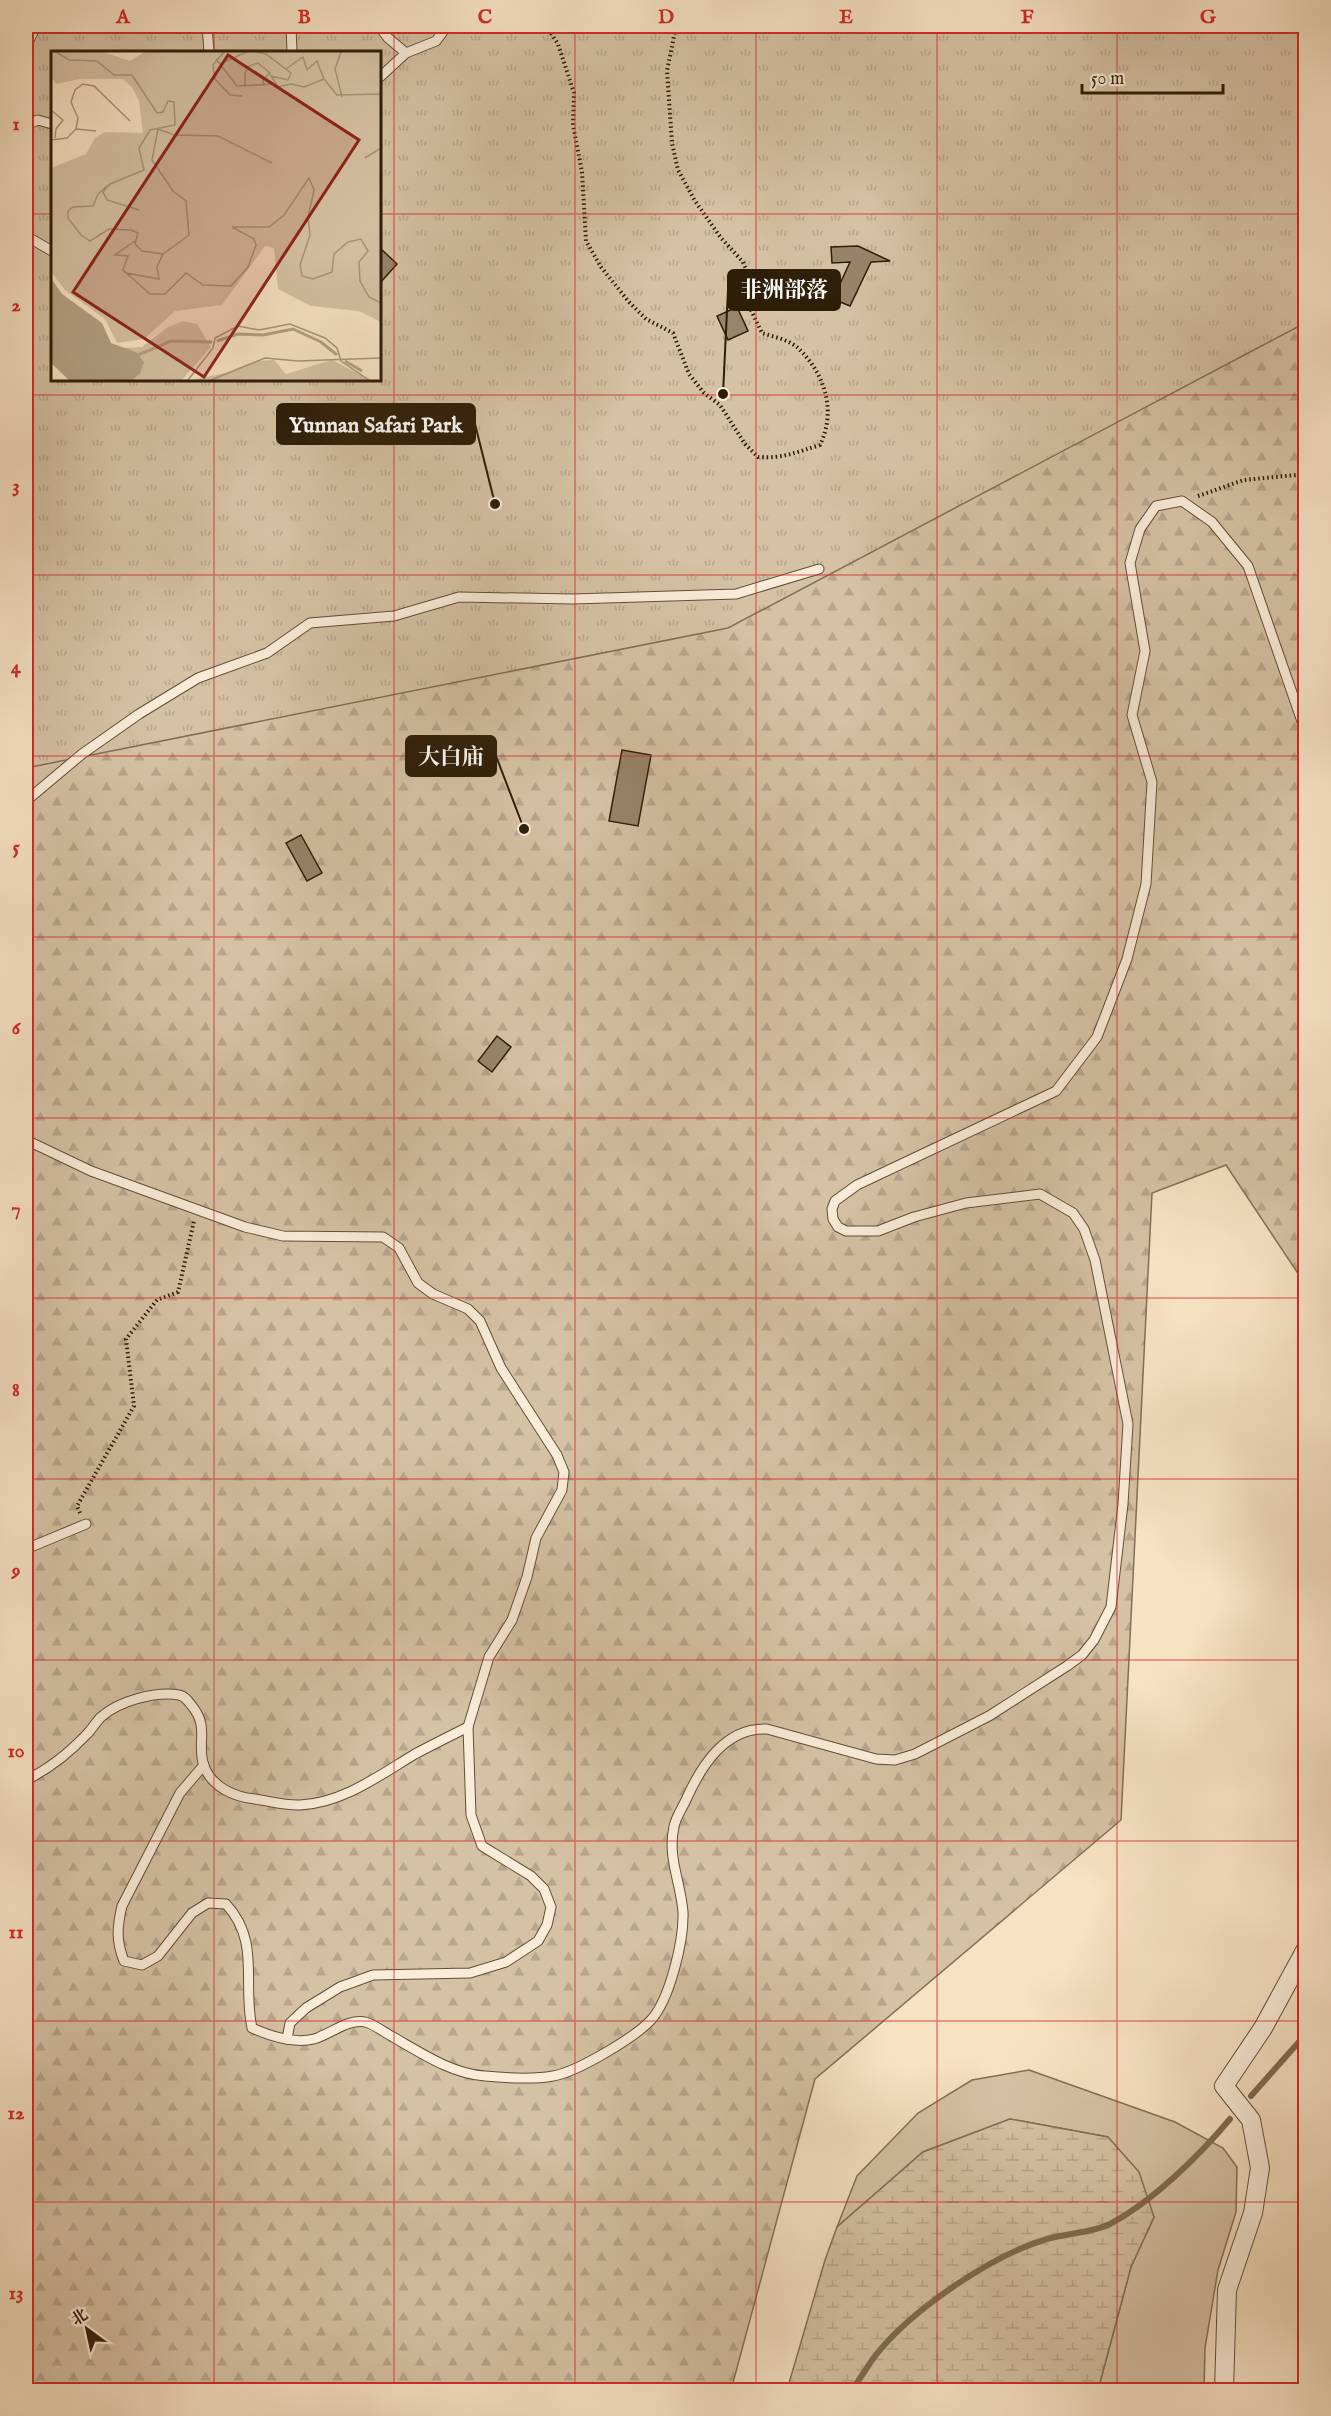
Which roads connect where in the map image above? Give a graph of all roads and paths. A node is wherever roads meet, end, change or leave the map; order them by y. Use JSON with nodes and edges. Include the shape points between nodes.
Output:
{"nodes":[{"id":1,"x":36,"y":26,"type":"edge"},
{"id":2,"x":207,"y":26,"type":"edge"},
{"id":3,"x":291,"y":26,"type":"edge"},
{"id":4,"x":379,"y":26,"type":"edge"},
{"id":5,"x":447,"y":26,"type":"edge"},
{"id":6,"x":546,"y":26,"type":"edge"},
{"id":7,"x":676,"y":26,"type":"edge"},
{"id":8,"x":26,"y":47,"type":"edge"},
{"id":9,"x":209,"y":51,"type":"edge"},
{"id":10,"x":292,"y":51,"type":"edge"},
{"id":11,"x":406,"y":53,"type":"junction"},
{"id":12,"x":381,"y":76,"type":"edge"},
{"id":13,"x":51,"y":124,"type":"edge"},
{"id":14,"x":26,"y":125,"type":"edge"},
{"id":15,"x":26,"y":236,"type":"edge"},
{"id":16,"x":51,"y":250,"type":"edge"},
{"id":17,"x":1305,"y":474,"type":"edge"},
{"id":18,"x":1182,"y":501,"type":"junction"},
{"id":19,"x":819,"y":569,"type":"dead end"},
{"id":20,"x":1305,"y":734,"type":"edge"},
{"id":21,"x":26,"y":801,"type":"edge"},
{"id":22,"x":26,"y":1140,"type":"edge"},
{"id":23,"x":197,"y":1209,"type":"junction"},
{"id":24,"x":86,"y":1524,"type":"joint"},
{"id":25,"x":26,"y":1549,"type":"edge"},
{"id":26,"x":468,"y":1727,"type":"junction"},
{"id":27,"x":204,"y":1765,"type":"junction"},
{"id":28,"x":26,"y":1780,"type":"edge"},
{"id":29,"x":1305,"y":1949,"type":"edge"},
{"id":30,"x":287,"y":2039,"type":"junction"},
{"id":31,"x":1224,"y":2391,"type":"edge"}],
"edges":[{"from":1,"to":8,"type":"lane"},
{"from":2,"to":9,"type":"lane"},
{"from":3,"to":10,"type":"lane"},
{"from":4,"to":11,"type":"lane"},
{"from":5,"to":11,"type":"lane","via":[[436,41]]},
{"from":6,"to":7,"type":"path","via":[[558,44],[574,93],[573,125],[582,172],[584,226],[593,254],[645,319],[673,333],[689,374],[720,405],[745,444],[758,457],[794,455],[820,445],[826,431],[828,401],[817,373],[800,349],[762,333],[749,306],[749,276],[743,262],[720,238],[678,170],[667,71]]},
{"from":11,"to":12,"type":"lane"},
{"from":13,"to":14,"type":"lane","via":[[38,120]]},
{"from":15,"to":16,"type":"lane"},
{"from":17,"to":18,"type":"path","via":[[1244,480]]},
{"from":18,"to":20,"type":"lane","via":[[1212,522],[1248,566]]},
{"from":18,"to":30,"type":"lane","via":[[1156,506],[1140,529],[1130,563],[1145,651],[1132,715],[1152,782],[1146,884],[1126,959],[1098,1037],[1056,1091],[857,1185],[835,1201],[832,1209],[833,1219],[846,1232],[878,1231],[966,1203],[1040,1194],[1073,1213],[1095,1260],[1128,1425],[1111,1607],[1104,1624],[1082,1655],[1067,1666],[989,1716],[915,1754],[895,1760],[876,1759],[754,1728],[716,1750],[697,1775],[674,1826],[671,1862],[681,1903],[682,1930],[674,1969],[661,2003],[636,2032],[589,2062],[554,2076],[536,2078],[472,2074],[423,2054],[365,2022],[312,2040]]},
{"from":19,"to":21,"type":"lane","via":[[736,594],[573,599],[459,597],[394,616],[310,623],[267,653],[198,678],[139,714],[82,754]]},
{"from":22,"to":23,"type":"lane","via":[[91,1171]]},
{"from":23,"to":24,"type":"path","via":[[178,1292],[157,1300],[126,1339],[134,1406],[77,1506]]},
{"from":23,"to":26,"type":"lane","via":[[283,1236],[383,1238],[399,1248],[418,1283],[468,1309],[480,1321],[501,1368],[557,1455],[564,1472],[562,1490],[536,1538],[512,1620],[489,1657]]},
{"from":24,"to":25,"type":"lane"},
{"from":26,"to":27,"type":"lane","via":[[369,1783],[335,1797],[299,1805],[228,1792],[213,1782]]},
{"from":26,"to":30,"type":"lane","via":[[471,1815],[483,1846],[531,1876],[544,1889],[551,1907],[538,1941],[506,1962],[470,1973],[373,1975],[340,1987],[290,2023]]},
{"from":27,"to":28,"type":"lane","via":[[203,1724],[197,1712],[185,1697],[162,1696],[125,1703],[102,1716],[68,1754]]},
{"from":27,"to":30,"type":"lane","via":[[180,1793],[122,1906],[117,1944],[124,1961],[142,1965],[158,1956],[192,1913],[208,1903],[226,1904],[239,1918],[249,1954],[248,2010],[252,2028]]},
{"from":29,"to":31,"type":"street","via":[[1263,2028],[1224,2086],[1251,2120],[1260,2168],[1253,2213],[1227,2290]]}]}
